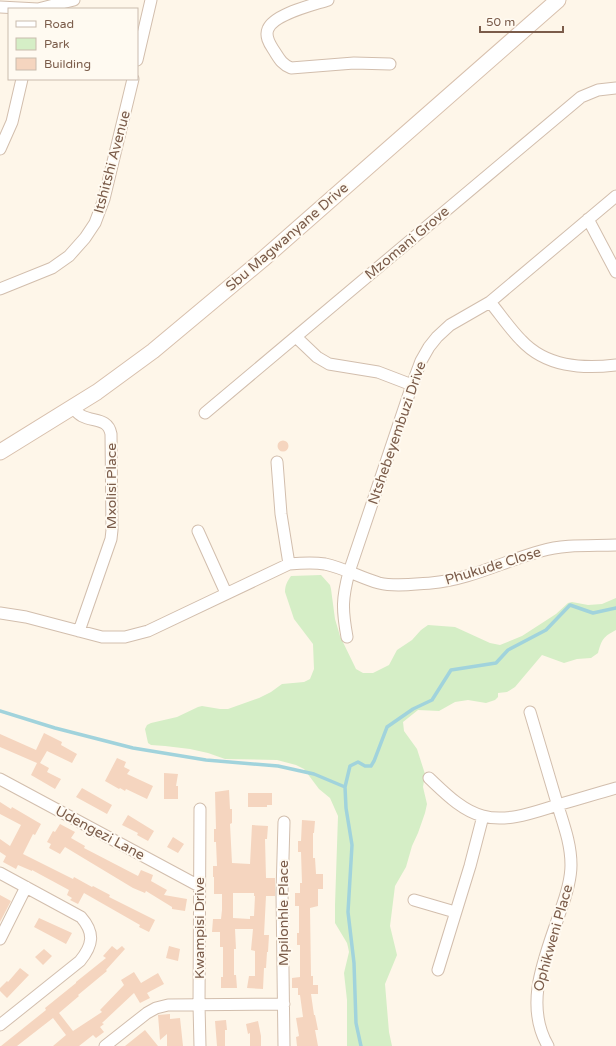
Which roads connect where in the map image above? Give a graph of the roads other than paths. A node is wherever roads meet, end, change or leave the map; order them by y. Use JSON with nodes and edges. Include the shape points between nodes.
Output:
{"nodes":[{"id":1,"x":74,"y":0,"type":"edge"},
{"id":2,"x":151,"y":0,"type":"edge"},
{"id":3,"x":328,"y":0,"type":"edge"},
{"id":4,"x":558,"y":0,"type":"edge"},
{"id":5,"x":0,"y":7,"type":"edge"},
{"id":6,"x":19,"y":8,"type":"edge"},
{"id":7,"x":42,"y":8,"type":"edge"},
{"id":8,"x":138,"y":56,"type":"edge"},
{"id":9,"x":390,"y":64,"type":"dead end"},
{"id":10,"x":22,"y":80,"type":"edge"},
{"id":11,"x":132,"y":80,"type":"edge"},
{"id":12,"x":616,"y":88,"type":"edge"},
{"id":13,"x":0,"y":149,"type":"edge"},
{"id":14,"x":616,"y":196,"type":"edge"},
{"id":15,"x":588,"y":219,"type":"junction"},
{"id":16,"x":616,"y":272,"type":"edge"},
{"id":17,"x":0,"y":289,"type":"edge"},
{"id":18,"x":490,"y":302,"type":"junction"},
{"id":19,"x":296,"y":337,"type":"junction"},
{"id":20,"x":616,"y":366,"type":"edge"},
{"id":21,"x":412,"y":385,"type":"junction"},
{"id":22,"x":72,"y":407,"type":"junction"},
{"id":23,"x":206,"y":413,"type":"dead end"},
{"id":24,"x":0,"y":452,"type":"edge"},
{"id":25,"x":277,"y":462,"type":"dead end"},
{"id":26,"x":198,"y":531,"type":"dead end"},
{"id":27,"x":616,"y":545,"type":"edge"},
{"id":28,"x":289,"y":564,"type":"junction"},
{"id":29,"x":348,"y":572,"type":"junction"},
{"id":30,"x":226,"y":593,"type":"junction"},
{"id":31,"x":0,"y":613,"type":"edge"},
{"id":32,"x":79,"y":631,"type":"junction"},
{"id":33,"x":347,"y":637,"type":"dead end"},
{"id":34,"x":530,"y":712,"type":"dead end"},
{"id":35,"x":428,"y":778,"type":"dead end"},
{"id":36,"x":0,"y":779,"type":"edge"},
{"id":37,"x":616,"y":788,"type":"edge"},
{"id":38,"x":558,"y":805,"type":"junction"},
{"id":39,"x":200,"y":809,"type":"dead end"},
{"id":40,"x":483,"y":816,"type":"junction"},
{"id":41,"x":284,"y":822,"type":"dead end"},
{"id":42,"x":0,"y":873,"type":"edge"},
{"id":43,"x":199,"y":886,"type":"junction"},
{"id":44,"x":26,"y":887,"type":"junction"},
{"id":45,"x":414,"y":900,"type":"dead end"},
{"id":46,"x":455,"y":912,"type":"junction"},
{"id":47,"x":0,"y":939,"type":"edge"},
{"id":48,"x":438,"y":970,"type":"dead end"},
{"id":49,"x":284,"y":1004,"type":"junction"},
{"id":50,"x":199,"y":1005,"type":"junction"},
{"id":51,"x":0,"y":1025,"type":"edge"},
{"id":52,"x":106,"y":1046,"type":"edge"},
{"id":53,"x":200,"y":1046,"type":"edge"},
{"id":54,"x":284,"y":1046,"type":"edge"},
{"id":55,"x":548,"y":1046,"type":"edge"}],
"edges":[{"from":1,"to":7,"type":"street"},
{"from":2,"to":8,"type":"street"},
{"from":3,"to":9,"type":"street","via":[[282,16],[267,30],[269,43],[283,65],[291,68],[354,63]]},
{"from":4,"to":22,"type":"main road","name":"Sbu Magwanyane Drive","via":[[262,260],[159,346],[97,392]]},
{"from":5,"to":6,"type":"street"},
{"from":10,"to":13,"type":"street","via":[[12,122]]},
{"from":11,"to":17,"type":"street","name":"Itshitshi Avenue","via":[[104,200],[96,223],[69,256],[52,268]]},
{"from":12,"to":19,"type":"street","name":"Mzomani Grove","via":[[598,90],[581,96]]},
{"from":14,"to":15,"type":"street","name":"Ntshebeyembuzi Drive"},
{"from":15,"to":16,"type":"street"},
{"from":15,"to":18,"type":"street","name":"Ntshebeyembuzi Drive"},
{"from":18,"to":20,"type":"street","via":[[522,341],[538,354],[557,363],[576,366]]},
{"from":18,"to":21,"type":"street","name":"Ntshebeyembuzi Drive","via":[[450,325],[437,337],[421,361]]},
{"from":19,"to":21,"type":"street","via":[[317,357],[329,364],[378,372]]},
{"from":19,"to":23,"type":"street","name":"Mzomani Grove"},
{"from":21,"to":29,"type":"street","name":"Ntshebeyembuzi Drive"},
{"from":22,"to":24,"type":"main road","name":"Sbu Magwanyane Drive"},
{"from":22,"to":32,"type":"street","name":"Mxolisi Place","via":[[83,416],[106,424],[111,434],[111,539]]},
{"from":25,"to":28,"type":"street","via":[[281,514]]},
{"from":26,"to":30,"type":"street"},
{"from":27,"to":29,"type":"street","name":"Phukude Close","via":[[542,550],[442,582],[394,585]]},
{"from":28,"to":29,"type":"street","via":[[324,564]]},
{"from":28,"to":30,"type":"street"},
{"from":29,"to":33,"type":"street","name":"Ntshebeyembuzi Drive","via":[[342,609]]},
{"from":30,"to":32,"type":"street","via":[[148,631],[126,637],[107,638]]},
{"from":31,"to":32,"type":"street"},
{"from":34,"to":38,"type":"street","name":"Ophikweni Place"},
{"from":35,"to":40,"type":"street","via":[[454,801]]},
{"from":36,"to":43,"type":"street","name":"Udengezi Lane"},
{"from":37,"to":38,"type":"street"},
{"from":38,"to":40,"type":"street","via":[[510,817]]},
{"from":38,"to":55,"type":"street","name":"Ophikweni Place","via":[[567,836],[571,869],[569,885],[538,982],[537,1019]]},
{"from":39,"to":43,"type":"street","name":"Kwampisi Drive"},
{"from":40,"to":46,"type":"street"},
{"from":41,"to":49,"type":"street","name":"Mpilonhle Place"},
{"from":42,"to":44,"type":"street"},
{"from":43,"to":50,"type":"street","name":"Kwampisi Drive"},
{"from":44,"to":47,"type":"street"},
{"from":44,"to":51,"type":"street","via":[[80,917],[90,931],[91,942],[80,961]]},
{"from":45,"to":46,"type":"street"},
{"from":46,"to":48,"type":"street"},
{"from":49,"to":50,"type":"street"},
{"from":49,"to":54,"type":"street","name":"Mpilonhle Place"},
{"from":50,"to":52,"type":"street","via":[[168,1005],[156,1008]]},
{"from":50,"to":53,"type":"street","name":"Kwampisi Drive"}]}
